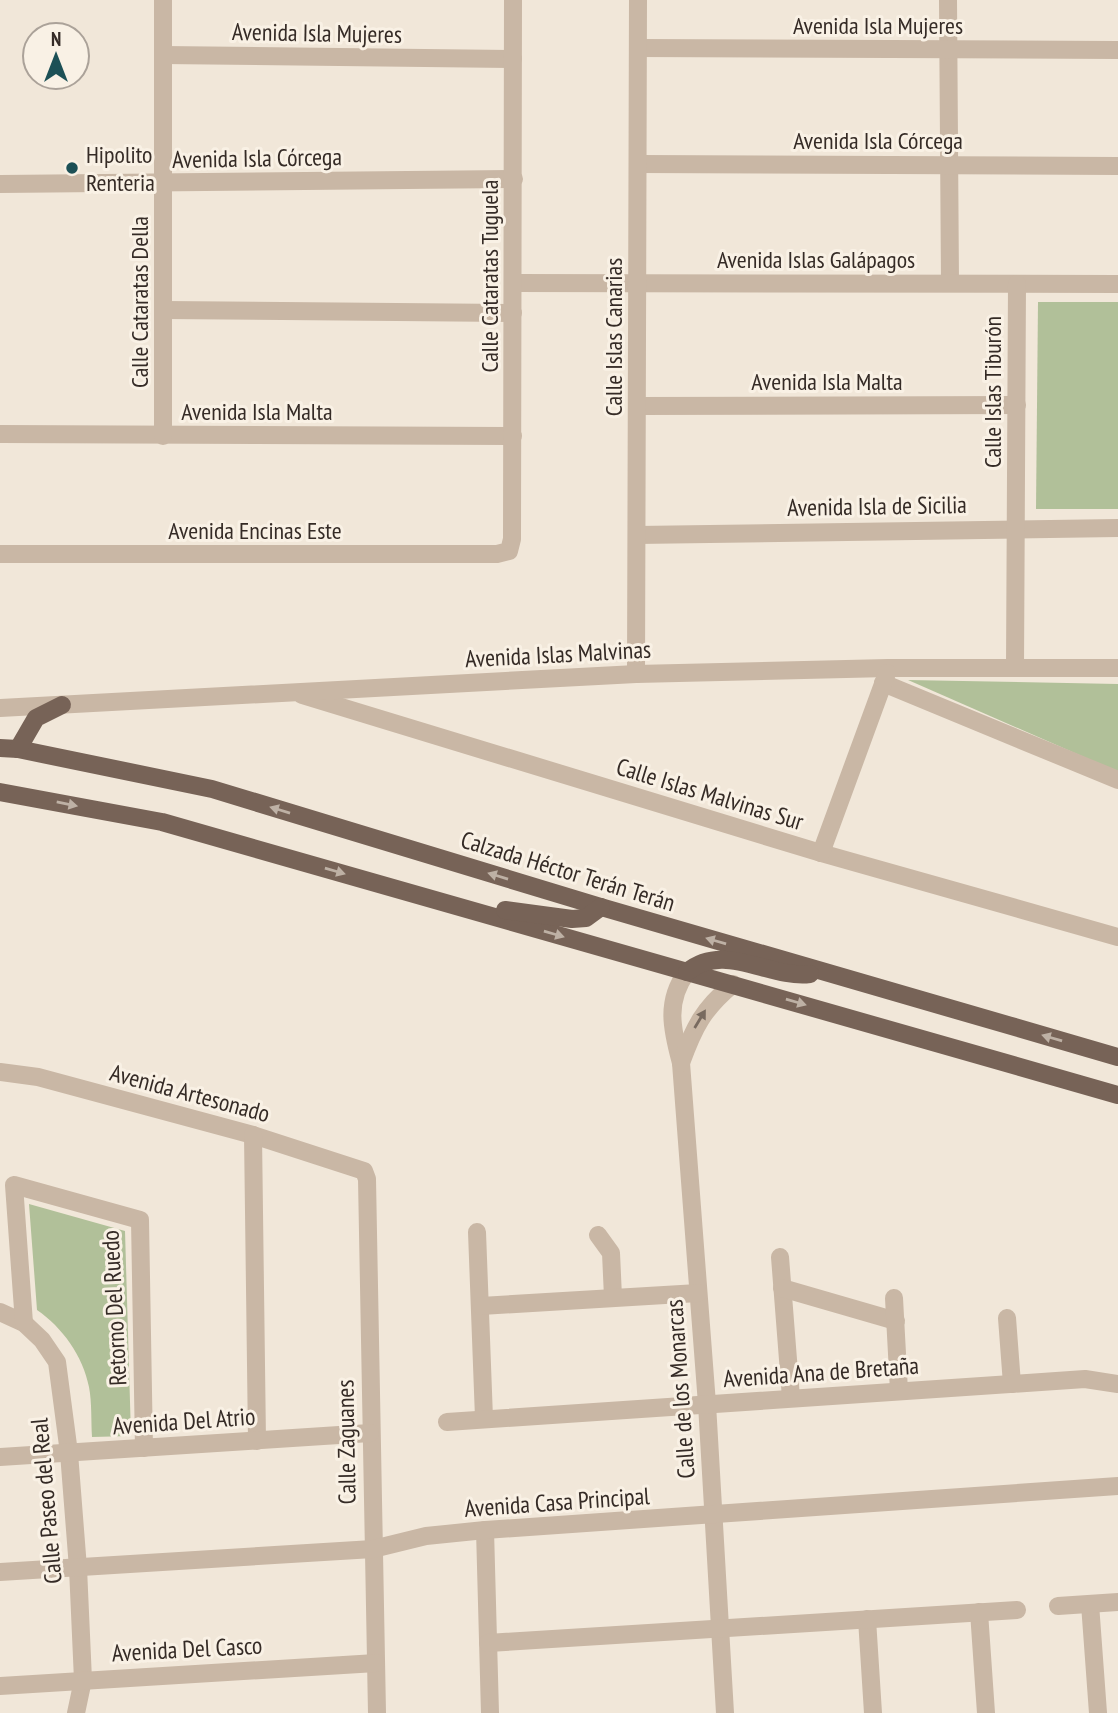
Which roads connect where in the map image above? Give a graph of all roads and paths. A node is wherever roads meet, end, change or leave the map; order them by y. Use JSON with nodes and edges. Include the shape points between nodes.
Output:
{"nodes":[{"id":1,"x":163,"y":0,"type":"edge"},
{"id":2,"x":513,"y":0,"type":"edge"},
{"id":3,"x":638,"y":0,"type":"edge"},
{"id":4,"x":948,"y":0,"type":"edge"},
{"id":5,"x":638,"y":48,"type":"junction"},
{"id":6,"x":948,"y":50,"type":"junction"},
{"id":7,"x":1118,"y":50,"type":"edge"},
{"id":8,"x":163,"y":55,"type":"junction"},
{"id":9,"x":513,"y":59,"type":"junction"},
{"id":10,"x":639,"y":164,"type":"junction"},
{"id":11,"x":948,"y":165,"type":"junction"},
{"id":12,"x":1118,"y":166,"type":"edge"},
{"id":13,"x":514,"y":179,"type":"junction"},
{"id":14,"x":0,"y":184,"type":"edge"},
{"id":15,"x":163,"y":184,"type":"junction"},
{"id":16,"x":514,"y":283,"type":"junction"},
{"id":17,"x":950,"y":283,"type":"junction"},
{"id":18,"x":638,"y":284,"type":"junction"},
{"id":19,"x":1017,"y":284,"type":"junction"},
{"id":20,"x":1118,"y":284,"type":"edge"},
{"id":21,"x":164,"y":310,"type":"junction"},
{"id":22,"x":513,"y":313,"type":"junction"},
{"id":23,"x":1017,"y":405,"type":"junction"},
{"id":24,"x":637,"y":406,"type":"junction"},
{"id":25,"x":0,"y":434,"type":"edge"},
{"id":26,"x":163,"y":436,"type":"junction"},
{"id":27,"x":513,"y":436,"type":"junction"},
{"id":28,"x":1017,"y":528,"type":"junction"},
{"id":29,"x":1118,"y":528,"type":"edge"},
{"id":30,"x":637,"y":535,"type":"junction"},
{"id":31,"x":509,"y":551,"type":"joint"},
{"id":32,"x":0,"y":554,"type":"edge"},
{"id":33,"x":1015,"y":668,"type":"junction"},
{"id":34,"x":1118,"y":668,"type":"edge"},
{"id":35,"x":636,"y":674,"type":"junction"},
{"id":36,"x":886,"y":675,"type":"junction"},
{"id":37,"x":290,"y":692,"type":"junction"},
{"id":38,"x":62,"y":705,"type":"junction"},
{"id":39,"x":0,"y":708,"type":"edge"},
{"id":40,"x":9,"y":748,"type":"edge"},
{"id":41,"x":1118,"y":780,"type":"edge"},
{"id":42,"x":0,"y":792,"type":"edge"},
{"id":43,"x":821,"y":853,"type":"junction"},
{"id":44,"x":601,"y":907,"type":"junction"},
{"id":45,"x":463,"y":908,"type":"junction"},
{"id":46,"x":1118,"y":937,"type":"edge"},
{"id":47,"x":687,"y":972,"type":"junction"},
{"id":48,"x":824,"y":972,"type":"junction"},
{"id":49,"x":733,"y":984,"type":"junction"},
{"id":50,"x":1118,"y":1056,"type":"edge"},
{"id":51,"x":681,"y":1063,"type":"junction"},
{"id":52,"x":0,"y":1072,"type":"edge"},
{"id":53,"x":1118,"y":1095,"type":"edge"},
{"id":54,"x":253,"y":1135,"type":"junction"},
{"id":55,"x":364,"y":1171,"type":"joint"},
{"id":56,"x":477,"y":1232,"type":"dead end"},
{"id":57,"x":598,"y":1235,"type":"dead end"},
{"id":58,"x":780,"y":1257,"type":"dead end"},
{"id":59,"x":782,"y":1288,"type":"junction"},
{"id":60,"x":698,"y":1293,"type":"junction"},
{"id":61,"x":613,"y":1297,"type":"junction"},
{"id":62,"x":894,"y":1298,"type":"dead end"},
{"id":63,"x":481,"y":1306,"type":"junction"},
{"id":64,"x":0,"y":1312,"type":"edge"},
{"id":65,"x":1007,"y":1318,"type":"dead end"},
{"id":66,"x":896,"y":1321,"type":"junction"},
{"id":67,"x":24,"y":1323,"type":"junction"},
{"id":68,"x":1012,"y":1384,"type":"junction"},
{"id":69,"x":1118,"y":1384,"type":"edge"},
{"id":70,"x":899,"y":1391,"type":"junction"},
{"id":71,"x":791,"y":1398,"type":"junction"},
{"id":72,"x":707,"y":1404,"type":"junction"},
{"id":73,"x":484,"y":1418,"type":"junction"},
{"id":74,"x":447,"y":1422,"type":"dead end"},
{"id":75,"x":370,"y":1433,"type":"junction"},
{"id":76,"x":257,"y":1441,"type":"junction"},
{"id":77,"x":144,"y":1448,"type":"junction"},
{"id":78,"x":69,"y":1453,"type":"junction"},
{"id":79,"x":0,"y":1457,"type":"edge"},
{"id":80,"x":1118,"y":1486,"type":"edge"},
{"id":81,"x":713,"y":1516,"type":"junction"},
{"id":82,"x":485,"y":1530,"type":"junction"},
{"id":83,"x":373,"y":1549,"type":"junction"},
{"id":84,"x":78,"y":1567,"type":"junction"},
{"id":85,"x":0,"y":1573,"type":"edge"},
{"id":86,"x":1118,"y":1602,"type":"edge"},
{"id":87,"x":1090,"y":1604,"type":"junction"},
{"id":88,"x":1058,"y":1606,"type":"dead end"},
{"id":89,"x":1017,"y":1610,"type":"dead end"},
{"id":90,"x":979,"y":1612,"type":"junction"},
{"id":91,"x":867,"y":1619,"type":"junction"},
{"id":92,"x":719,"y":1627,"type":"junction"},
{"id":93,"x":488,"y":1643,"type":"junction"},
{"id":94,"x":376,"y":1663,"type":"junction"},
{"id":95,"x":83,"y":1680,"type":"junction"},
{"id":96,"x":0,"y":1686,"type":"edge"},
{"id":97,"x":76,"y":1713,"type":"edge"},
{"id":98,"x":377,"y":1713,"type":"edge"},
{"id":99,"x":490,"y":1713,"type":"edge"},
{"id":100,"x":725,"y":1713,"type":"edge"},
{"id":101,"x":873,"y":1713,"type":"edge"},
{"id":102,"x":986,"y":1713,"type":"edge"},
{"id":103,"x":1098,"y":1713,"type":"edge"}],
"edges":[{"from":1,"to":8,"type":"street","name":"Calle Cataratas Della"},
{"from":2,"to":9,"type":"street","name":"Calle Cataratas Tuguela"},
{"from":3,"to":5,"type":"street","name":"Calle Islas Canarias"},
{"from":4,"to":6,"type":"street"},
{"from":5,"to":6,"type":"street","name":"Avenida Isla Mujeres"},
{"from":5,"to":10,"type":"street","name":"Calle Islas Canarias"},
{"from":6,"to":7,"type":"street","name":"Avenida Isla Mujeres"},
{"from":6,"to":11,"type":"street"},
{"from":8,"to":9,"type":"street","name":"Avenida Isla Mujeres"},
{"from":8,"to":15,"type":"street","name":"Calle Cataratas Della"},
{"from":9,"to":13,"type":"street","name":"Calle Cataratas Tuguela"},
{"from":10,"to":11,"type":"street","name":"Avenida Isla Córcega"},
{"from":10,"to":18,"type":"street","name":"Calle Islas Canarias"},
{"from":11,"to":12,"type":"street","name":"Avenida Isla Córcega"},
{"from":11,"to":17,"type":"street"},
{"from":13,"to":15,"type":"street","name":"Avenida Isla Córcega"},
{"from":13,"to":16,"type":"street","name":"Calle Cataratas Tuguela"},
{"from":14,"to":15,"type":"street","name":"Avenida Isla Córcega"},
{"from":15,"to":21,"type":"street","name":"Calle Cataratas Della"},
{"from":16,"to":18,"type":"street","name":"Avenida Islas Galápagos"},
{"from":16,"to":22,"type":"street","name":"Calle Cataratas Tuguela"},
{"from":17,"to":18,"type":"street","name":"Avenida Islas Galápagos"},
{"from":17,"to":19,"type":"street","name":"Avenida Islas Galápagos"},
{"from":18,"to":24,"type":"street","name":"Calle Islas Canarias"},
{"from":19,"to":20,"type":"street","name":"Avenida Islas Galápagos"},
{"from":19,"to":23,"type":"street","name":"Calle Islas Tiburón"},
{"from":21,"to":22,"type":"street"},
{"from":21,"to":26,"type":"street","name":"Calle Cataratas Della"},
{"from":22,"to":27,"type":"street","name":"Calle Cataratas Tuguela"},
{"from":23,"to":24,"type":"street","name":"Avenida Isla Malta"},
{"from":23,"to":28,"type":"street","name":"Calle Islas Tiburón"},
{"from":24,"to":30,"type":"street","name":"Calle Islas Canarias"},
{"from":25,"to":26,"type":"street","name":"Avenida Isla Malta"},
{"from":26,"to":27,"type":"street","name":"Avenida Isla Malta"},
{"from":27,"to":31,"type":"street","name":"Calle Cataratas Tuguela"},
{"from":28,"to":29,"type":"street","name":"Avenida Isla de Sicilia"},
{"from":28,"to":30,"type":"street","name":"Avenida Isla de Sicilia"},
{"from":28,"to":33,"type":"street","name":"Calle Islas Tiburón"},
{"from":30,"to":35,"type":"street","name":"Calle Islas Canarias"},
{"from":31,"to":32,"type":"street","name":"Avenida Encinas Este"},
{"from":33,"to":34,"type":"street","name":"Avenida Islas Malvinas"},
{"from":33,"to":36,"type":"street","name":"Avenida Islas Malvinas"},
{"from":35,"to":36,"type":"street","name":"Avenida Islas Malvinas"},
{"from":35,"to":37,"type":"street","name":"Avenida Islas Malvinas"},
{"from":36,"to":41,"type":"street"},
{"from":36,"to":43,"type":"street"},
{"from":37,"to":38,"type":"street","name":"Avenida Islas Malvinas"},
{"from":37,"to":43,"type":"street","name":"Calle Islas Malvinas Sur"},
{"from":38,"to":39,"type":"street","name":"Avenida Islas Malvinas"},
{"from":38,"to":40,"type":"main road","via":[[36,718]]},
{"from":44,"to":40,"type":"main road","name":"Calzada Héctor Terán Terán","one_way":true,"via":[[212,789]]},
{"from":42,"to":45,"type":"main road","one_way":true,"via":[[162,822]]},
{"from":43,"to":46,"type":"street","name":"Calle Islas Malvinas Sur"},
{"from":44,"to":45,"type":"main road","via":[[586,918],[572,919]]},
{"from":48,"to":44,"type":"main road","name":"Calzada Héctor Terán Terán","one_way":true},
{"from":45,"to":47,"type":"main road","one_way":true},
{"from":47,"to":48,"type":"main road","via":[[719,959],[787,974]]},
{"from":47,"to":49,"type":"main road"},
{"from":47,"to":51,"type":"street","name":"Calle de los Monarcas","via":[[678,983],[671,1014]]},
{"from":50,"to":48,"type":"main road","name":"Calzada Héctor Terán Terán","one_way":true},
{"from":51,"to":49,"type":"street","name":"Calle de los Monarcas","one_way":true,"via":[[701,1014]]},
{"from":49,"to":53,"type":"main road","one_way":true},
{"from":51,"to":60,"type":"street","name":"Calle de los Monarcas"},
{"from":52,"to":54,"type":"street","name":"Avenida Artesonado","via":[[38,1077]]},
{"from":54,"to":55,"type":"street","name":"Avenida Artesonado"},
{"from":54,"to":76,"type":"street"},
{"from":55,"to":75,"type":"street","name":"Calle Zaguanes"},
{"from":56,"to":63,"type":"street"},
{"from":57,"to":61,"type":"street","via":[[611,1253]]},
{"from":58,"to":59,"type":"street"},
{"from":59,"to":66,"type":"street"},
{"from":59,"to":71,"type":"street"},
{"from":60,"to":61,"type":"street"},
{"from":60,"to":72,"type":"street","name":"Calle de los Monarcas"},
{"from":61,"to":63,"type":"street"},
{"from":62,"to":66,"type":"street"},
{"from":63,"to":73,"type":"street"},
{"from":64,"to":67,"type":"street","name":"Calle Paseo del Real"},
{"from":65,"to":68,"type":"street"},
{"from":66,"to":70,"type":"street"},
{"from":67,"to":77,"type":"street","name":"Retorno Del Ruedo","via":[[14,1185],[139,1220]]},
{"from":67,"to":78,"type":"street","name":"Calle Paseo del Real","via":[[57,1362]]},
{"from":68,"to":69,"type":"street","name":"Avenida Ana de Bretaña","via":[[1085,1379]]},
{"from":68,"to":70,"type":"street","name":"Avenida Ana de Bretaña"},
{"from":70,"to":71,"type":"street","name":"Avenida Ana de Bretaña"},
{"from":71,"to":72,"type":"street","name":"Avenida Ana de Bretaña"},
{"from":72,"to":73,"type":"street","name":"Avenida Ana de Bretaña"},
{"from":72,"to":81,"type":"street","name":"Calle de los Monarcas"},
{"from":73,"to":74,"type":"street","name":"Avenida Ana de Bretaña"},
{"from":75,"to":76,"type":"street","name":"Avenida Del Atrio"},
{"from":75,"to":83,"type":"street","name":"Calle Zaguanes"},
{"from":76,"to":77,"type":"street","name":"Avenida Del Atrio"},
{"from":77,"to":78,"type":"street","name":"Avenida Del Atrio"},
{"from":78,"to":79,"type":"street","name":"Avenida Del Atrio"},
{"from":78,"to":84,"type":"street","name":"Calle Paseo del Real"},
{"from":80,"to":81,"type":"street","name":"Avenida Casa Principal"},
{"from":81,"to":82,"type":"street","name":"Avenida Casa Principal"},
{"from":81,"to":92,"type":"street","name":"Calle de los Monarcas"},
{"from":82,"to":83,"type":"street","name":"Avenida Casa Principal","via":[[426,1536]]},
{"from":82,"to":93,"type":"street"},
{"from":83,"to":84,"type":"street","name":"Avenida Casa Principal"},
{"from":83,"to":94,"type":"street","name":"Calle Zaguanes"},
{"from":84,"to":85,"type":"street","name":"Avenida Casa Principal"},
{"from":84,"to":95,"type":"street","name":"Calle Paseo del Real"},
{"from":86,"to":87,"type":"street"},
{"from":87,"to":88,"type":"street"},
{"from":87,"to":103,"type":"street"},
{"from":89,"to":90,"type":"street"},
{"from":90,"to":91,"type":"street"},
{"from":90,"to":102,"type":"street"},
{"from":91,"to":92,"type":"street"},
{"from":91,"to":101,"type":"street"},
{"from":92,"to":93,"type":"street"},
{"from":92,"to":100,"type":"street","name":"Calle de los Monarcas"},
{"from":93,"to":99,"type":"street"},
{"from":94,"to":95,"type":"street","name":"Avenida Del Casco"},
{"from":94,"to":98,"type":"street","name":"Calle Zaguanes"},
{"from":95,"to":96,"type":"street","name":"Avenida Del Casco"},
{"from":95,"to":97,"type":"street","name":"Calle Paseo del Real"}]}
